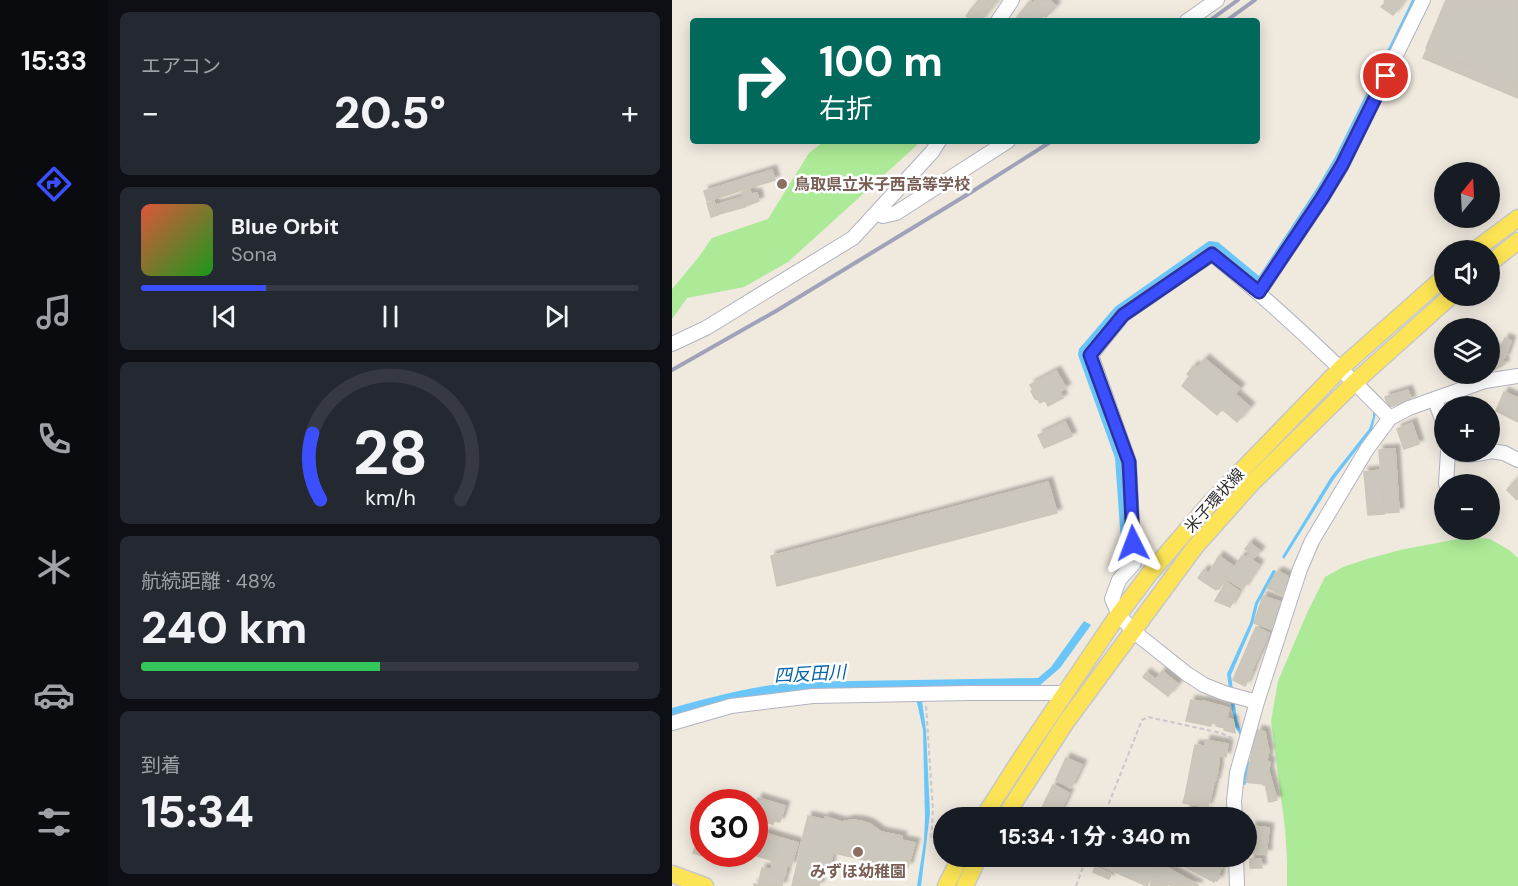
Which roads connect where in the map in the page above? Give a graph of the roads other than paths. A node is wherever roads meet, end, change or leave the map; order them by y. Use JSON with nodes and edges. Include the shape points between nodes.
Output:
{"nodes":[{"id":1,"x":1012,"y":0,"type":"edge"},
{"id":2,"x":1217,"y":0,"type":"edge"},
{"id":3,"x":1423,"y":0,"type":"edge"},
{"id":4,"x":1000,"y":18,"type":"edge"},
{"id":5,"x":1191,"y":18,"type":"edge"},
{"id":6,"x":937,"y":144,"type":"edge"},
{"id":7,"x":1003,"y":144,"type":"edge"},
{"id":8,"x":877,"y":213,"type":"junction"},
{"id":9,"x":1518,"y":218,"type":"edge"},
{"id":10,"x":1488,"y":240,"type":"edge"},
{"id":11,"x":1518,"y":241,"type":"edge"},
{"id":12,"x":1500,"y":255,"type":"edge"},
{"id":13,"x":1434,"y":286,"type":"edge"},
{"id":14,"x":1259,"y":292,"type":"junction"},
{"id":15,"x":1440,"y":306,"type":"edge"},
{"id":16,"x":672,"y":344,"type":"edge"},
{"id":17,"x":1341,"y":368,"type":"junction"},
{"id":18,"x":1518,"y":375,"type":"edge"},
{"id":19,"x":1355,"y":382,"type":"junction"},
{"id":20,"x":1443,"y":396,"type":"edge"},
{"id":21,"x":1434,"y":399,"type":"edge"},
{"id":22,"x":1390,"y":418,"type":"junction"},
{"id":23,"x":1500,"y":453,"type":"edge"},
{"id":24,"x":1518,"y":460,"type":"edge"},
{"id":25,"x":1119,"y":615,"type":"junction"},
{"id":26,"x":1133,"y":632,"type":"junction"},
{"id":27,"x":1065,"y":693,"type":"junction"},
{"id":28,"x":1257,"y":702,"type":"junction"},
{"id":29,"x":672,"y":723,"type":"edge"},
{"id":30,"x":990,"y":807,"type":"edge"},
{"id":31,"x":1011,"y":807,"type":"edge"},
{"id":32,"x":1234,"y":807,"type":"edge"},
{"id":33,"x":956,"y":867,"type":"edge"},
{"id":34,"x":974,"y":867,"type":"edge"},
{"id":35,"x":1236,"y":867,"type":"edge"},
{"id":36,"x":672,"y":874,"type":"edge"},
{"id":37,"x":705,"y":886,"type":"edge"},
{"id":38,"x":946,"y":886,"type":"edge"},
{"id":39,"x":966,"y":886,"type":"edge"},
{"id":40,"x":1237,"y":886,"type":"edge"}],
"edges":[{"from":1,"to":4,"type":"street"},
{"from":2,"to":5,"type":"street"},
{"from":3,"to":14,"type":"street","via":[[1342,165]]},
{"from":6,"to":8,"type":"street"},
{"from":7,"to":8,"type":"street","via":[[896,213]]},
{"from":8,"to":16,"type":"street","via":[[853,238],[706,328]]},
{"from":9,"to":10,"type":"main road"},
{"from":11,"to":12,"type":"main road"},
{"from":13,"to":17,"type":"main road","name":"米子環状線"},
{"from":14,"to":17,"type":"street"},
{"from":14,"to":25,"type":"street","via":[[1212,254],[1123,315],[1090,355],[1129,462],[1134,563],[1119,580],[1112,599]]},
{"from":15,"to":19,"type":"main road","name":"米子環状線"},
{"from":17,"to":19,"type":"street"},
{"from":17,"to":25,"type":"main road","name":"米子環状線","via":[[1212,501]]},
{"from":18,"to":20,"type":"street","via":[[1485,381]]},
{"from":19,"to":22,"type":"street"},
{"from":19,"to":26,"type":"main road","name":"米子環状線","via":[[1252,483],[1195,547]]},
{"from":21,"to":22,"type":"street"},
{"from":22,"to":28,"type":"street","via":[[1312,541]]},
{"from":23,"to":24,"type":"street"},
{"from":25,"to":26,"type":"street"},
{"from":25,"to":27,"type":"main road","name":"米子環状線"},
{"from":26,"to":28,"type":"street","via":[[1204,685]]},
{"from":26,"to":31,"type":"main road","name":"米子環状線","via":[[1066,722]]},
{"from":27,"to":29,"type":"street","via":[[813,696],[731,706]]},
{"from":27,"to":30,"type":"main road","name":"米子環状線"},
{"from":28,"to":32,"type":"street","via":[[1237,773]]},
{"from":33,"to":38,"type":"main road"},
{"from":34,"to":39,"type":"main road"},
{"from":35,"to":40,"type":"street"},
{"from":36,"to":37,"type":"main road"}]}
